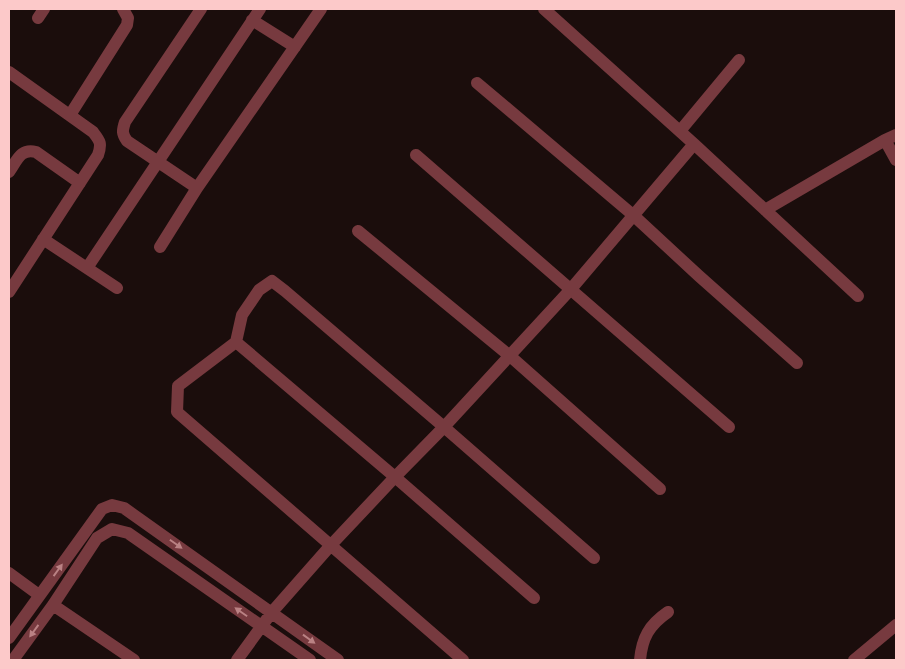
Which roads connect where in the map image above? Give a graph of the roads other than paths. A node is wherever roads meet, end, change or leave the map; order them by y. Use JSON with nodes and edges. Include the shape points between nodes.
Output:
{"nodes":[{"id":1,"x":123,"y":9,"type":"edge"},
{"id":2,"x":201,"y":9,"type":"edge"},
{"id":3,"x":321,"y":9,"type":"edge"},
{"id":4,"x":544,"y":9,"type":"edge"},
{"id":5,"x":256,"y":14,"type":"edge"},
{"id":6,"x":295,"y":47,"type":"junction"},
{"id":7,"x":739,"y":60,"type":"dead end"},
{"id":8,"x":9,"y":72,"type":"edge"},
{"id":9,"x":478,"y":83,"type":"dead end"},
{"id":10,"x":70,"y":116,"type":"junction"},
{"id":11,"x":680,"y":131,"type":"junction"},
{"id":12,"x":111,"y":137,"type":"junction"},
{"id":13,"x":891,"y":138,"type":"edge"},
{"id":14,"x":694,"y":144,"type":"junction"},
{"id":15,"x":416,"y":154,"type":"dead end"},
{"id":16,"x":896,"y":160,"type":"edge"},
{"id":17,"x":158,"y":162,"type":"junction"},
{"id":18,"x":9,"y":172,"type":"edge"},
{"id":19,"x":80,"y":183,"type":"junction"},
{"id":20,"x":197,"y":188,"type":"junction"},
{"id":21,"x":765,"y":210,"type":"junction"},
{"id":22,"x":633,"y":215,"type":"junction"},
{"id":23,"x":358,"y":231,"type":"dead end"},
{"id":24,"x":43,"y":239,"type":"junction"},
{"id":25,"x":160,"y":247,"type":"dead end"},
{"id":26,"x":87,"y":268,"type":"junction"},
{"id":27,"x":117,"y":288,"type":"dead end"},
{"id":28,"x":571,"y":289,"type":"junction"},
{"id":29,"x":9,"y":292,"type":"edge"},
{"id":30,"x":858,"y":296,"type":"dead end"},
{"id":31,"x":236,"y":342,"type":"junction"},
{"id":32,"x":510,"y":356,"type":"junction"},
{"id":33,"x":797,"y":363,"type":"dead end"},
{"id":34,"x":444,"y":427,"type":"junction"},
{"id":35,"x":729,"y":427,"type":"dead end"},
{"id":36,"x":395,"y":477,"type":"junction"},
{"id":37,"x":660,"y":490,"type":"dead end"},
{"id":38,"x":112,"y":505,"type":"junction"},
{"id":39,"x":112,"y":529,"type":"junction"},
{"id":40,"x":331,"y":545,"type":"junction"},
{"id":41,"x":594,"y":558,"type":"dead end"},
{"id":42,"x":9,"y":574,"type":"edge"},
{"id":43,"x":40,"y":595,"type":"junction"},
{"id":44,"x":534,"y":598,"type":"dead end"},
{"id":45,"x":53,"y":605,"type":"junction"},
{"id":46,"x":272,"y":612,"type":"junction"},
{"id":47,"x":668,"y":612,"type":"dead end"},
{"id":48,"x":896,"y":625,"type":"edge"},
{"id":49,"x":261,"y":626,"type":"junction"},
{"id":50,"x":9,"y":638,"type":"edge"},
{"id":51,"x":13,"y":660,"type":"edge"},
{"id":52,"x":134,"y":660,"type":"edge"},
{"id":53,"x":237,"y":660,"type":"edge"},
{"id":54,"x":310,"y":660,"type":"edge"},
{"id":55,"x":338,"y":660,"type":"edge"},
{"id":56,"x":463,"y":660,"type":"edge"},
{"id":57,"x":640,"y":660,"type":"edge"},
{"id":58,"x":854,"y":660,"type":"edge"}],
"edges":[{"from":1,"to":10,"type":"street","via":[[128,18],[126,25]]},
{"from":2,"to":12,"type":"street","via":[[122,130]]},
{"from":3,"to":6,"type":"street"},
{"from":4,"to":11,"type":"street"},
{"from":5,"to":6,"type":"street"},
{"from":5,"to":17,"type":"street"},
{"from":6,"to":20,"type":"street"},
{"from":7,"to":11,"type":"street"},
{"from":8,"to":10,"type":"street"},
{"from":9,"to":22,"type":"street"},
{"from":10,"to":12,"type":"street","via":[[93,132]]},
{"from":11,"to":14,"type":"street"},
{"from":12,"to":17,"type":"street","via":[[127,141]]},
{"from":12,"to":19,"type":"street","via":[[101,147]]},
{"from":13,"to":16,"type":"street"},
{"from":13,"to":21,"type":"street"},
{"from":14,"to":21,"type":"street"},
{"from":14,"to":22,"type":"street"},
{"from":15,"to":28,"type":"street"},
{"from":17,"to":20,"type":"street"},
{"from":17,"to":26,"type":"street"},
{"from":18,"to":19,"type":"street","via":[[22,153],[29,150]]},
{"from":19,"to":24,"type":"street"},
{"from":20,"to":25,"type":"street"},
{"from":21,"to":30,"type":"street"},
{"from":22,"to":28,"type":"street"},
{"from":22,"to":33,"type":"street"},
{"from":23,"to":32,"type":"street"},
{"from":24,"to":26,"type":"street"},
{"from":24,"to":29,"type":"street"},
{"from":26,"to":27,"type":"street"},
{"from":28,"to":32,"type":"street"},
{"from":28,"to":35,"type":"street"},
{"from":31,"to":34,"type":"street","via":[[242,315],[259,290],[272,281]]},
{"from":31,"to":36,"type":"street"},
{"from":31,"to":40,"type":"street","via":[[178,386],[177,412]]},
{"from":32,"to":34,"type":"street"},
{"from":32,"to":37,"type":"street"},
{"from":34,"to":36,"type":"street"},
{"from":34,"to":41,"type":"street"},
{"from":36,"to":40,"type":"street"},
{"from":36,"to":44,"type":"street"},
{"from":38,"to":39,"type":"street"},
{"from":43,"to":38,"type":"street","one_way":true,"via":[[102,509]]},
{"from":38,"to":46,"type":"street","one_way":true,"via":[[124,508]]},
{"from":39,"to":45,"type":"street","via":[[97,538]]},
{"from":49,"to":39,"type":"street","one_way":true,"via":[[128,533]]},
{"from":40,"to":46,"type":"street"},
{"from":40,"to":56,"type":"street"},
{"from":42,"to":43,"type":"street"},
{"from":43,"to":50,"type":"street"},
{"from":45,"to":51,"type":"street","one_way":true},
{"from":45,"to":52,"type":"street"},
{"from":46,"to":49,"type":"street"},
{"from":46,"to":55,"type":"street","one_way":true},
{"from":47,"to":57,"type":"street","via":[[650,628]]},
{"from":48,"to":58,"type":"street"},
{"from":49,"to":53,"type":"street"},
{"from":49,"to":54,"type":"street"}]}
